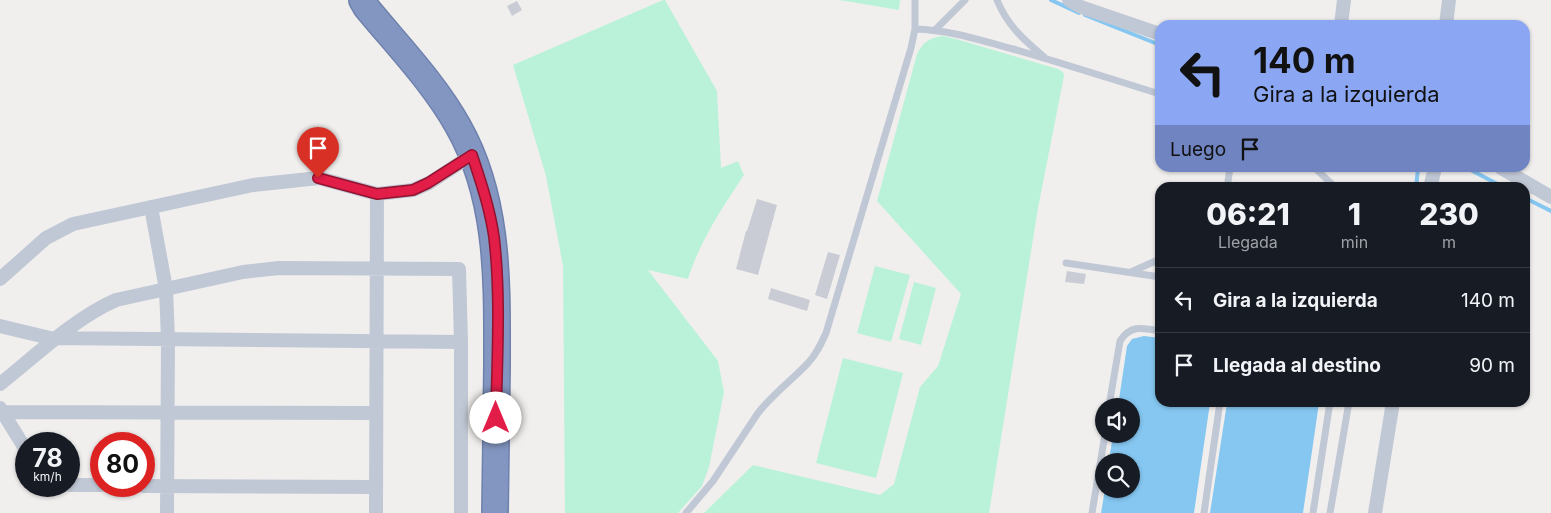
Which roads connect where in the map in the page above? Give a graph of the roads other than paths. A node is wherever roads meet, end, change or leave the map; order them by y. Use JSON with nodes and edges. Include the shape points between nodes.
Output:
{"nodes":[{"id":1,"x":362,"y":0,"type":"edge"},
{"id":2,"x":915,"y":0,"type":"edge"},
{"id":3,"x":965,"y":0,"type":"edge"},
{"id":4,"x":996,"y":0,"type":"edge"},
{"id":5,"x":1069,"y":0,"type":"edge"},
{"id":6,"x":1344,"y":0,"type":"edge"},
{"id":7,"x":1449,"y":0,"type":"edge"},
{"id":8,"x":1342,"y":20,"type":"edge"},
{"id":9,"x":1447,"y":20,"type":"edge"},
{"id":10,"x":915,"y":30,"type":"junction"},
{"id":11,"x":935,"y":30,"type":"junction"},
{"id":12,"x":1155,"y":32,"type":"edge"},
{"id":13,"x":1045,"y":58,"type":"junction"},
{"id":14,"x":1155,"y":92,"type":"edge"},
{"id":15,"x":472,"y":155,"type":"junction"},
{"id":16,"x":1319,"y":172,"type":"edge"},
{"id":17,"x":1508,"y":172,"type":"edge"},
{"id":18,"x":1330,"y":182,"type":"edge"},
{"id":19,"x":1525,"y":182,"type":"edge"},
{"id":20,"x":1530,"y":185,"type":"edge"},
{"id":21,"x":377,"y":194,"type":"junction"},
{"id":22,"x":1551,"y":197,"type":"edge"},
{"id":23,"x":151,"y":207,"type":"junction"},
{"id":24,"x":1155,"y":260,"type":"edge"},
{"id":25,"x":1066,"y":263,"type":"dead end"},
{"id":26,"x":377,"y":268,"type":"junction"},
{"id":27,"x":1130,"y":272,"type":"junction"},
{"id":28,"x":1155,"y":276,"type":"edge"},
{"id":29,"x":0,"y":279,"type":"edge"},
{"id":30,"x":166,"y":289,"type":"junction"},
{"id":31,"x":0,"y":326,"type":"edge"},
{"id":32,"x":1155,"y":330,"type":"edge"},
{"id":33,"x":58,"y":338,"type":"junction"},
{"id":34,"x":168,"y":339,"type":"junction"},
{"id":35,"x":377,"y":342,"type":"junction"},
{"id":36,"x":461,"y":342,"type":"junction"},
{"id":37,"x":0,"y":384,"type":"edge"},
{"id":38,"x":1110,"y":398,"type":"edge"},
{"id":39,"x":1219,"y":407,"type":"edge"},
{"id":40,"x":1329,"y":407,"type":"edge"},
{"id":41,"x":1349,"y":407,"type":"edge"},
{"id":42,"x":1392,"y":407,"type":"edge"},
{"id":43,"x":1,"y":410,"type":"edge"},
{"id":44,"x":168,"y":413,"type":"junction"},
{"id":45,"x":376,"y":413,"type":"junction"},
{"id":46,"x":15,"y":432,"type":"edge"},
{"id":47,"x":1104,"y":443,"type":"edge"},
{"id":48,"x":155,"y":486,"type":"edge"},
{"id":49,"x":167,"y":486,"type":"junction"},
{"id":50,"x":376,"y":487,"type":"junction"},
{"id":51,"x":167,"y":513,"type":"edge"},
{"id":52,"x":376,"y":513,"type":"edge"},
{"id":53,"x":461,"y":513,"type":"edge"},
{"id":54,"x":496,"y":513,"type":"edge"},
{"id":55,"x":686,"y":513,"type":"edge"},
{"id":56,"x":1092,"y":513,"type":"edge"},
{"id":57,"x":1204,"y":513,"type":"edge"},
{"id":58,"x":1313,"y":513,"type":"edge"},
{"id":59,"x":1330,"y":513,"type":"edge"},
{"id":60,"x":1376,"y":513,"type":"edge"}],
"edges":[{"from":1,"to":15,"type":"highway","via":[[443,102]]},
{"from":2,"to":10,"type":"lane"},
{"from":3,"to":11,"type":"lane"},
{"from":4,"to":13,"type":"lane","via":[[1010,26]]},
{"from":5,"to":12,"type":"street"},
{"from":6,"to":8,"type":"street"},
{"from":7,"to":9,"type":"street"},
{"from":10,"to":11,"type":"lane"},
{"from":10,"to":55,"type":"lane","via":[[819,348],[809,362],[766,402],[713,481]]},
{"from":11,"to":13,"type":"lane"},
{"from":13,"to":14,"type":"lane"},
{"from":15,"to":21,"type":"street","via":[[413,190]]},
{"from":15,"to":54,"type":"highway","via":[[494,237],[497,285]]},
{"from":16,"to":18,"type":"lane"},
{"from":17,"to":19,"type":"street"},
{"from":20,"to":22,"type":"street"},
{"from":21,"to":23,"type":"street","via":[[318,178],[253,185]]},
{"from":21,"to":26,"type":"street"},
{"from":23,"to":29,"type":"street","via":[[73,224],[46,238]]},
{"from":23,"to":30,"type":"street"},
{"from":24,"to":27,"type":"lane"},
{"from":25,"to":27,"type":"lane"},
{"from":26,"to":30,"type":"street","via":[[279,268],[242,272]]},
{"from":26,"to":35,"type":"street"},
{"from":26,"to":36,"type":"street","via":[[459,268]]},
{"from":27,"to":28,"type":"lane"},
{"from":30,"to":33,"type":"street","via":[[116,300],[98,308]]},
{"from":30,"to":34,"type":"street"},
{"from":31,"to":33,"type":"street"},
{"from":32,"to":38,"type":"lane","via":[[1134,329],[1120,341]]},
{"from":33,"to":34,"type":"street"},
{"from":33,"to":37,"type":"street"},
{"from":34,"to":35,"type":"street"},
{"from":34,"to":44,"type":"street"},
{"from":35,"to":36,"type":"street"},
{"from":35,"to":45,"type":"street"},
{"from":36,"to":53,"type":"street"},
{"from":39,"to":57,"type":"lane"},
{"from":40,"to":58,"type":"lane"},
{"from":41,"to":59,"type":"lane"},
{"from":42,"to":60,"type":"street"},
{"from":43,"to":44,"type":"street"},
{"from":43,"to":46,"type":"street"},
{"from":44,"to":45,"type":"street"},
{"from":44,"to":49,"type":"street"},
{"from":45,"to":50,"type":"street"},
{"from":47,"to":56,"type":"lane"},
{"from":48,"to":49,"type":"street"},
{"from":49,"to":50,"type":"street"},
{"from":49,"to":51,"type":"street"},
{"from":50,"to":52,"type":"street"}]}
